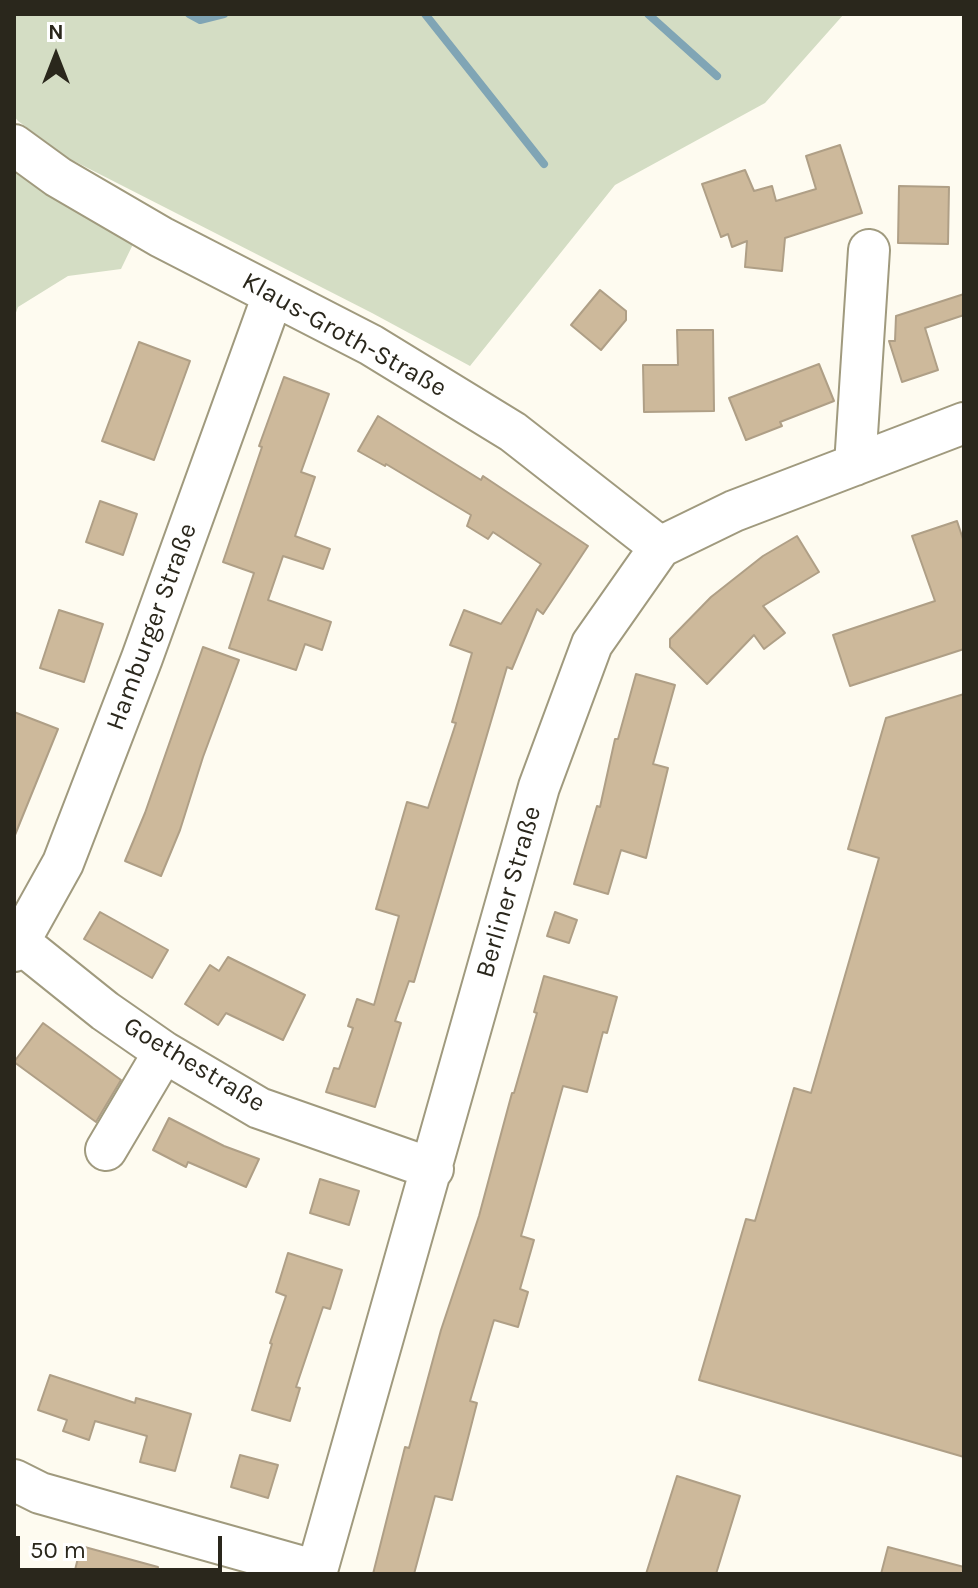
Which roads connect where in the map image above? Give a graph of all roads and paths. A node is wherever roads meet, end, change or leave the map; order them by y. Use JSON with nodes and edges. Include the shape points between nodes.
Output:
{"nodes":[{"id":1,"x":14,"y":145,"type":"edge"},
{"id":2,"x":869,"y":250,"type":"dead end"},
{"id":3,"x":273,"y":295,"type":"junction"},
{"id":4,"x":964,"y":423,"type":"edge"},
{"id":5,"x":855,"y":465,"type":"junction"},
{"id":6,"x":660,"y":547,"type":"junction"},
{"id":7,"x":17,"y":947,"type":"edge"},
{"id":8,"x":164,"y":1052,"type":"junction"},
{"id":9,"x":106,"y":1150,"type":"dead end"},
{"id":10,"x":433,"y":1169,"type":"junction"},
{"id":11,"x":14,"y":1480,"type":"edge"},
{"id":12,"x":317,"y":1572,"type":"edge"}],
"edges":[{"from":1,"to":3,"type":"street","name":"Klaus-Groth-Straße","via":[[148,230]]},
{"from":2,"to":5,"type":"street"},
{"from":3,"to":6,"type":"street","name":"Klaus-Groth-Straße","via":[[371,345],[513,432]]},
{"from":3,"to":7,"type":"street","name":"Hamburger Straße","via":[[69,848]]},
{"from":4,"to":5,"type":"street","name":"Berliner Straße"},
{"from":5,"to":6,"type":"street","name":"Berliner Straße","via":[[734,511]]},
{"from":6,"to":10,"type":"street","name":"Berliner Straße","via":[[592,644],[539,787]]},
{"from":7,"to":8,"type":"street","name":"Goethestraße"},
{"from":8,"to":9,"type":"street"},
{"from":8,"to":10,"type":"street","name":"Goethestraße","via":[[259,1108]]},
{"from":10,"to":12,"type":"street","name":"Berliner Straße"},
{"from":11,"to":12,"type":"street","via":[[40,1493]]}]}
